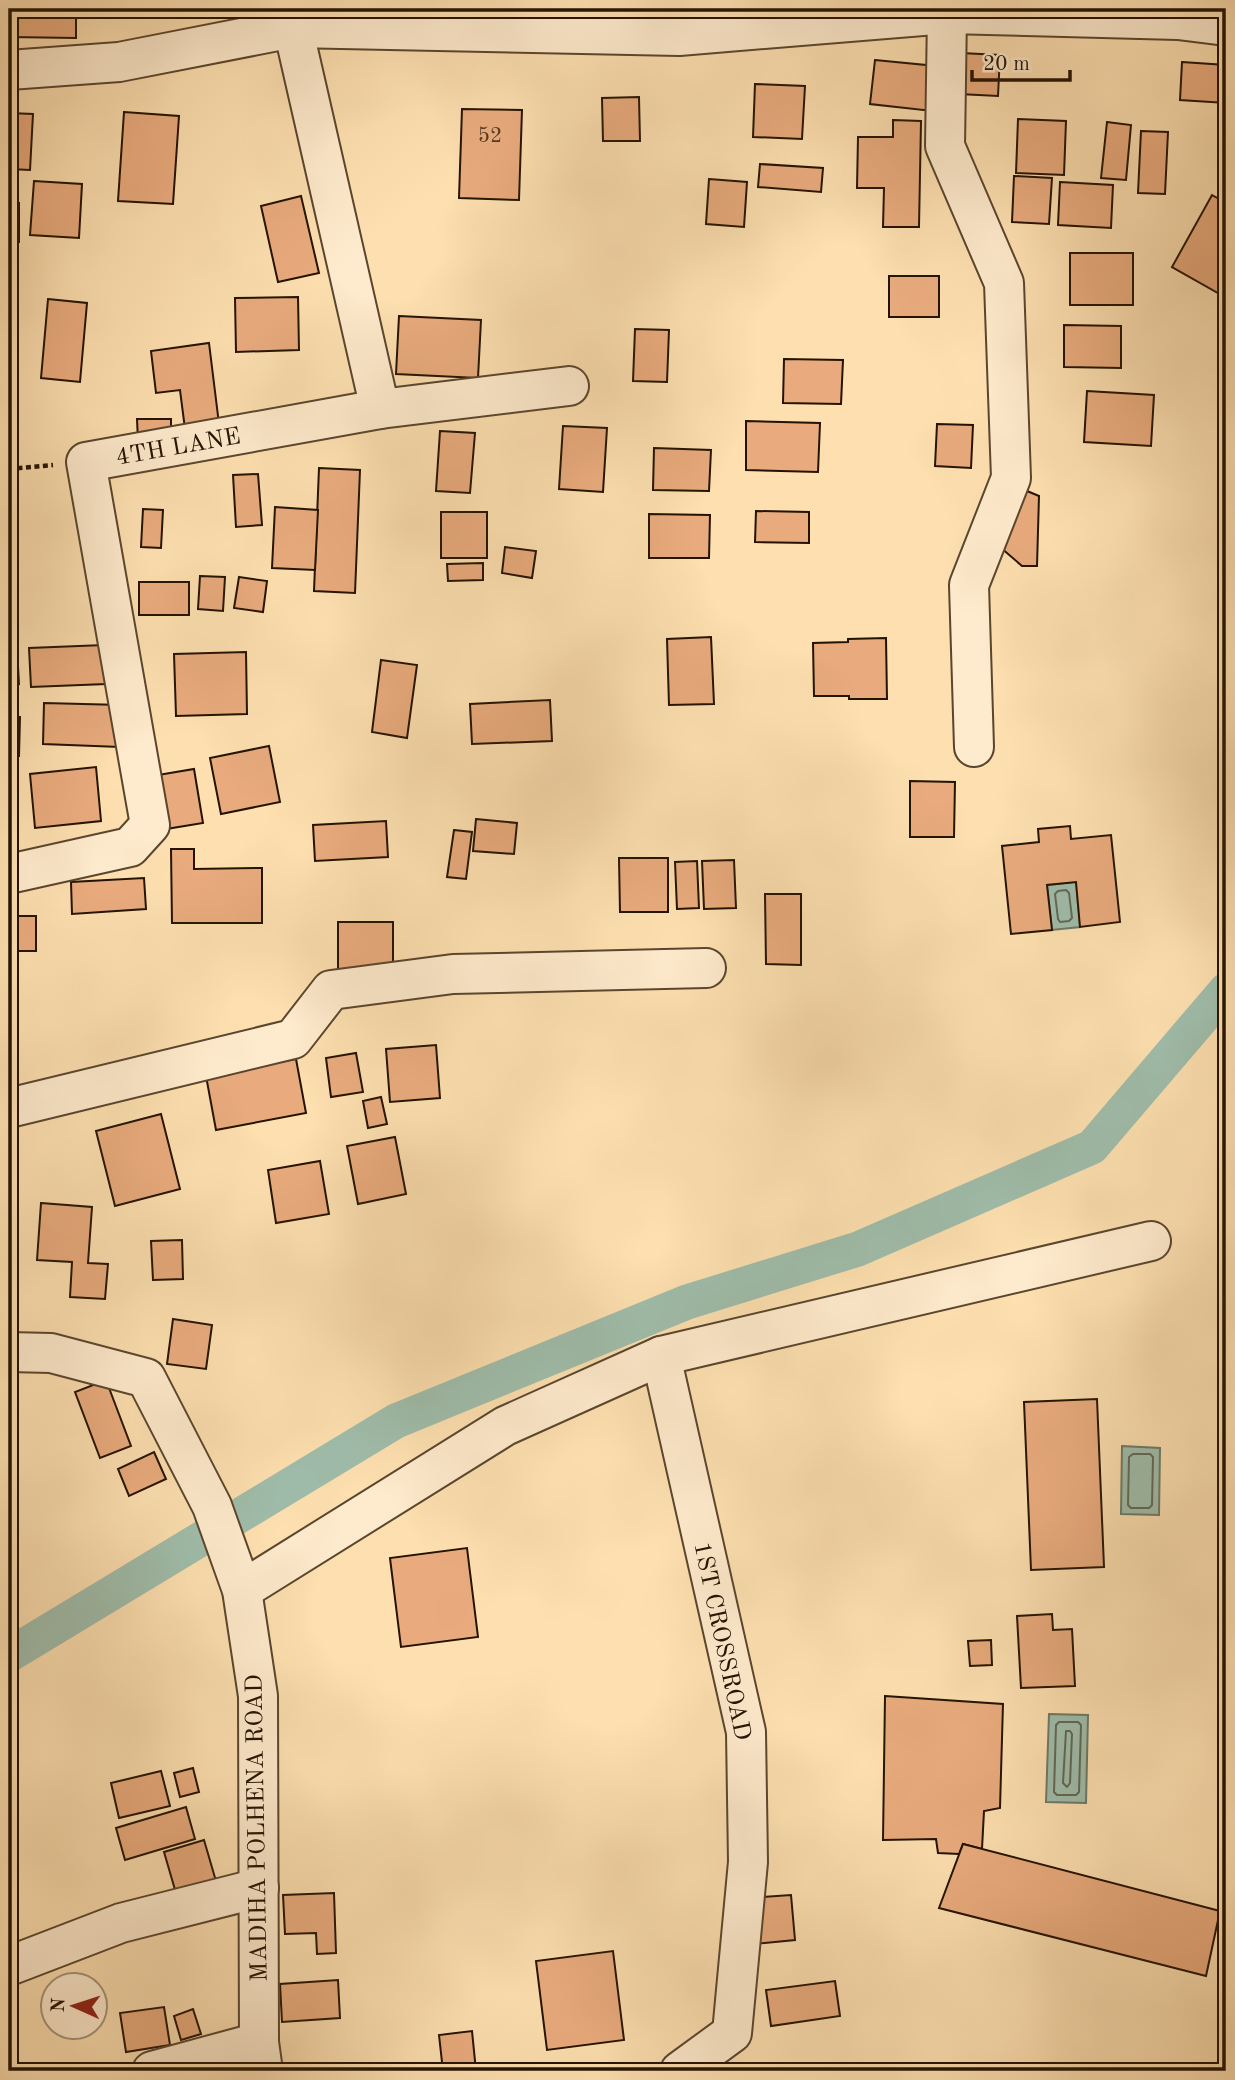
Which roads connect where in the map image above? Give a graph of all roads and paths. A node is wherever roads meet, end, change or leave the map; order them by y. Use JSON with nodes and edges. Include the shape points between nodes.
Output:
{"nodes":[{"id":1,"x":947,"y":14,"type":"junction"},
{"id":2,"x":292,"y":18,"type":"edge"},
{"id":3,"x":681,"y":22,"type":"edge"},
{"id":4,"x":1226,"y":26,"type":"edge"},
{"id":5,"x":9,"y":70,"type":"edge"},
{"id":6,"x":569,"y":386,"type":"dead end"},
{"id":7,"x":380,"y":409,"type":"junction"},
{"id":8,"x":86,"y":462,"type":"junction"},
{"id":9,"x":9,"y":469,"type":"edge"},
{"id":10,"x":974,"y":747,"type":"dead end"},
{"id":11,"x":9,"y":874,"type":"edge"},
{"id":12,"x":706,"y":968,"type":"dead end"},
{"id":13,"x":9,"y":1108,"type":"edge"},
{"id":14,"x":1151,"y":1241,"type":"dead end"},
{"id":15,"x":9,"y":1352,"type":"edge"},
{"id":16,"x":661,"y":1356,"type":"junction"},
{"id":17,"x":237,"y":1576,"type":"junction"},
{"id":18,"x":258,"y":1888,"type":"junction"},
{"id":19,"x":9,"y":1966,"type":"edge"},
{"id":20,"x":261,"y":2057,"type":"edge"},
{"id":21,"x":152,"y":2071,"type":"edge"},
{"id":22,"x":680,"y":2071,"type":"edge"}],
"edges":[{"from":1,"to":3,"type":"street"},
{"from":1,"to":4,"type":"street","via":[[1178,20]]},
{"from":1,"to":10,"type":"street","via":[[945,146],[1004,283],[1005,297],[1011,478],[969,585]]},
{"from":2,"to":3,"type":"street"},
{"from":2,"to":5,"type":"street","via":[[119,62]]},
{"from":2,"to":7,"type":"street"},
{"from":6,"to":7,"type":"street","name":"4TH LANE"},
{"from":7,"to":8,"type":"street","name":"4TH LANE"},
{"from":8,"to":9,"type":"path"},
{"from":8,"to":11,"type":"street","name":"4TH LANE","via":[[150,825],[131,847]]},
{"from":12,"to":13,"type":"street","via":[[453,974],[331,990],[293,1039]]},
{"from":14,"to":16,"type":"street"},
{"from":15,"to":17,"type":"street","name":"MADIHA POLHENA ROAD","via":[[51,1353],[146,1378],[212,1506]]},
{"from":16,"to":17,"type":"street","via":[[505,1426]]},
{"from":16,"to":22,"type":"street","name":"1ST CROSSROAD","via":[[746,1732],[748,1862],[732,2033]]},
{"from":17,"to":18,"type":"street","name":"MADIHA POLHENA ROAD","via":[[258,1696]]},
{"from":18,"to":19,"type":"street","via":[[121,1923]]},
{"from":18,"to":20,"type":"street","name":"MADIHA POLHENA ROAD"},
{"from":20,"to":21,"type":"street"}]}
